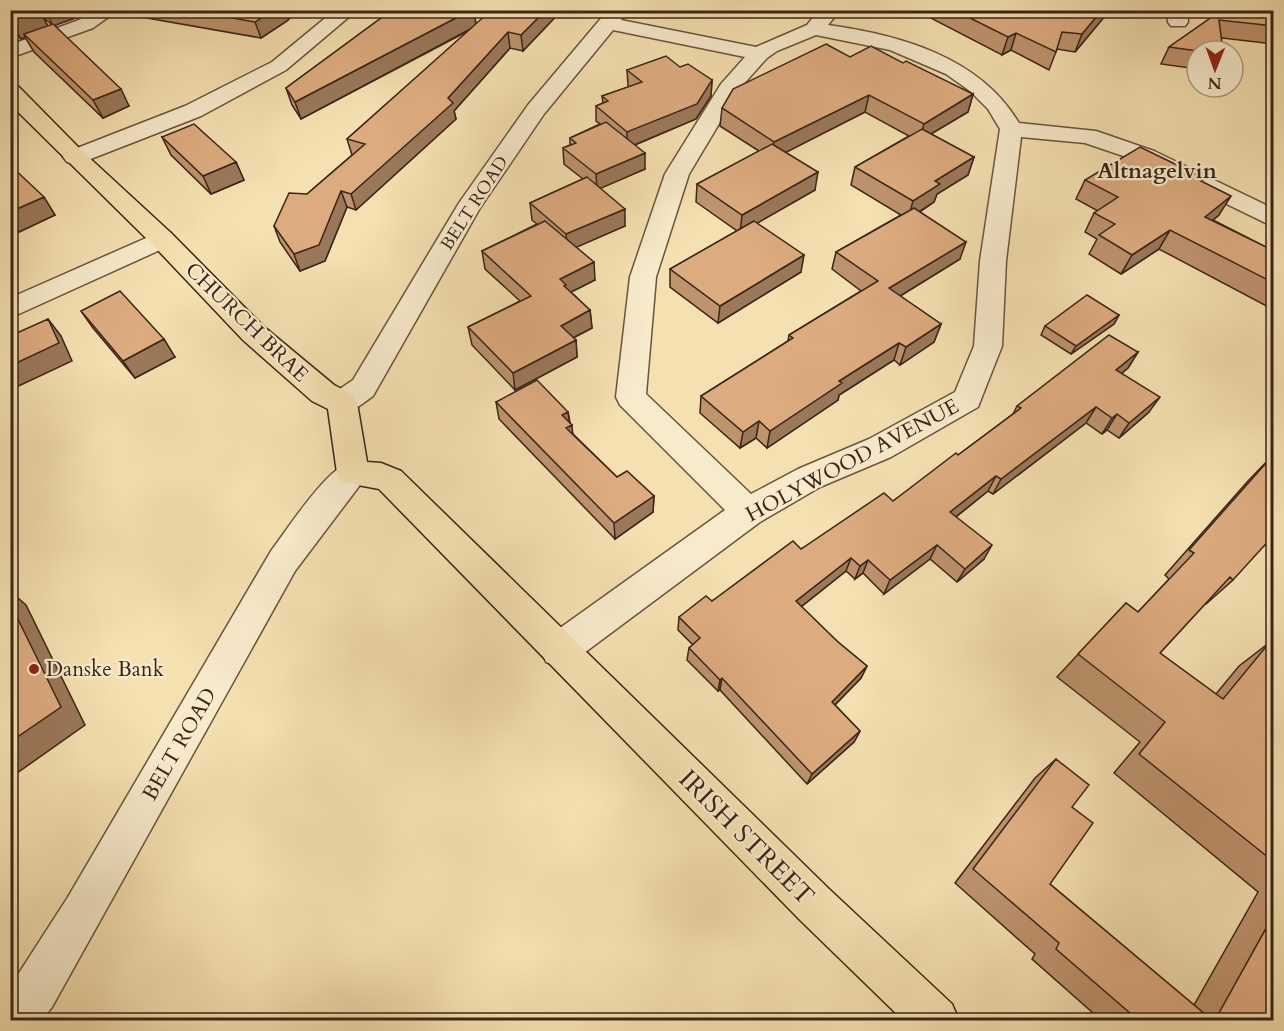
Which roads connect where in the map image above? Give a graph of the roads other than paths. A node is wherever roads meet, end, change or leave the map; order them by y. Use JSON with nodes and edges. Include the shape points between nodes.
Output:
{"nodes":[{"id":1,"x":109,"y":10,"type":"edge"},
{"id":2,"x":348,"y":10,"type":"edge"},
{"id":3,"x":613,"y":17,"type":"edge"},
{"id":4,"x":822,"y":20,"type":"edge"},
{"id":5,"x":10,"y":52,"type":"edge"},
{"id":6,"x":760,"y":54,"type":"junction"},
{"id":7,"x":10,"y":91,"type":"edge"},
{"id":8,"x":1011,"y":129,"type":"junction"},
{"id":9,"x":75,"y":157,"type":"junction"},
{"id":10,"x":1274,"y":219,"type":"edge"},
{"id":11,"x":162,"y":239,"type":"junction"},
{"id":12,"x":10,"y":309,"type":"edge"},
{"id":13,"x":342,"y":403,"type":"junction"},
{"id":14,"x":353,"y":473,"type":"junction"},
{"id":15,"x":748,"y":512,"type":"junction"},
{"id":16,"x":559,"y":650,"type":"junction"},
{"id":17,"x":15,"y":1003,"type":"edge"},
{"id":18,"x":936,"y":1020,"type":"edge"}],
"edges":[{"from":1,"to":5,"type":"street","via":[[86,24]]},
{"from":2,"to":9,"type":"street","via":[[279,66],[193,111]]},
{"from":3,"to":6,"type":"street"},
{"from":3,"to":13,"type":"street","name":"BELT ROAD","via":[[536,110],[468,208],[363,388]]},
{"from":4,"to":6,"type":"street"},
{"from":4,"to":8,"type":"street","via":[[948,65],[1005,114]]},
{"from":6,"to":15,"type":"street","via":[[732,84],[677,174],[644,277],[631,397]]},
{"from":7,"to":9,"type":"main road","name":"CHURCH BRAE"},
{"from":8,"to":10,"type":"street","via":[[1088,136],[1146,156]]},
{"from":8,"to":15,"type":"street","name":"HOLYWOOD AVENUE","via":[[993,261],[988,346],[967,399],[880,448],[809,478]]},
{"from":9,"to":11,"type":"main road","name":"CHURCH BRAE"},
{"from":11,"to":12,"type":"street"},
{"from":11,"to":13,"type":"main road","name":"CHURCH BRAE","via":[[253,333],[322,393]]},
{"from":13,"to":14,"type":"main road"},
{"from":14,"to":16,"type":"main road","via":[[390,480]]},
{"from":14,"to":17,"type":"street","name":"BELT ROAD","via":[[283,561],[36,991]]},
{"from":15,"to":16,"type":"street","name":"HOLYWOOD AVENUE"},
{"from":16,"to":18,"type":"main road","name":"IRISH STREET"}]}
